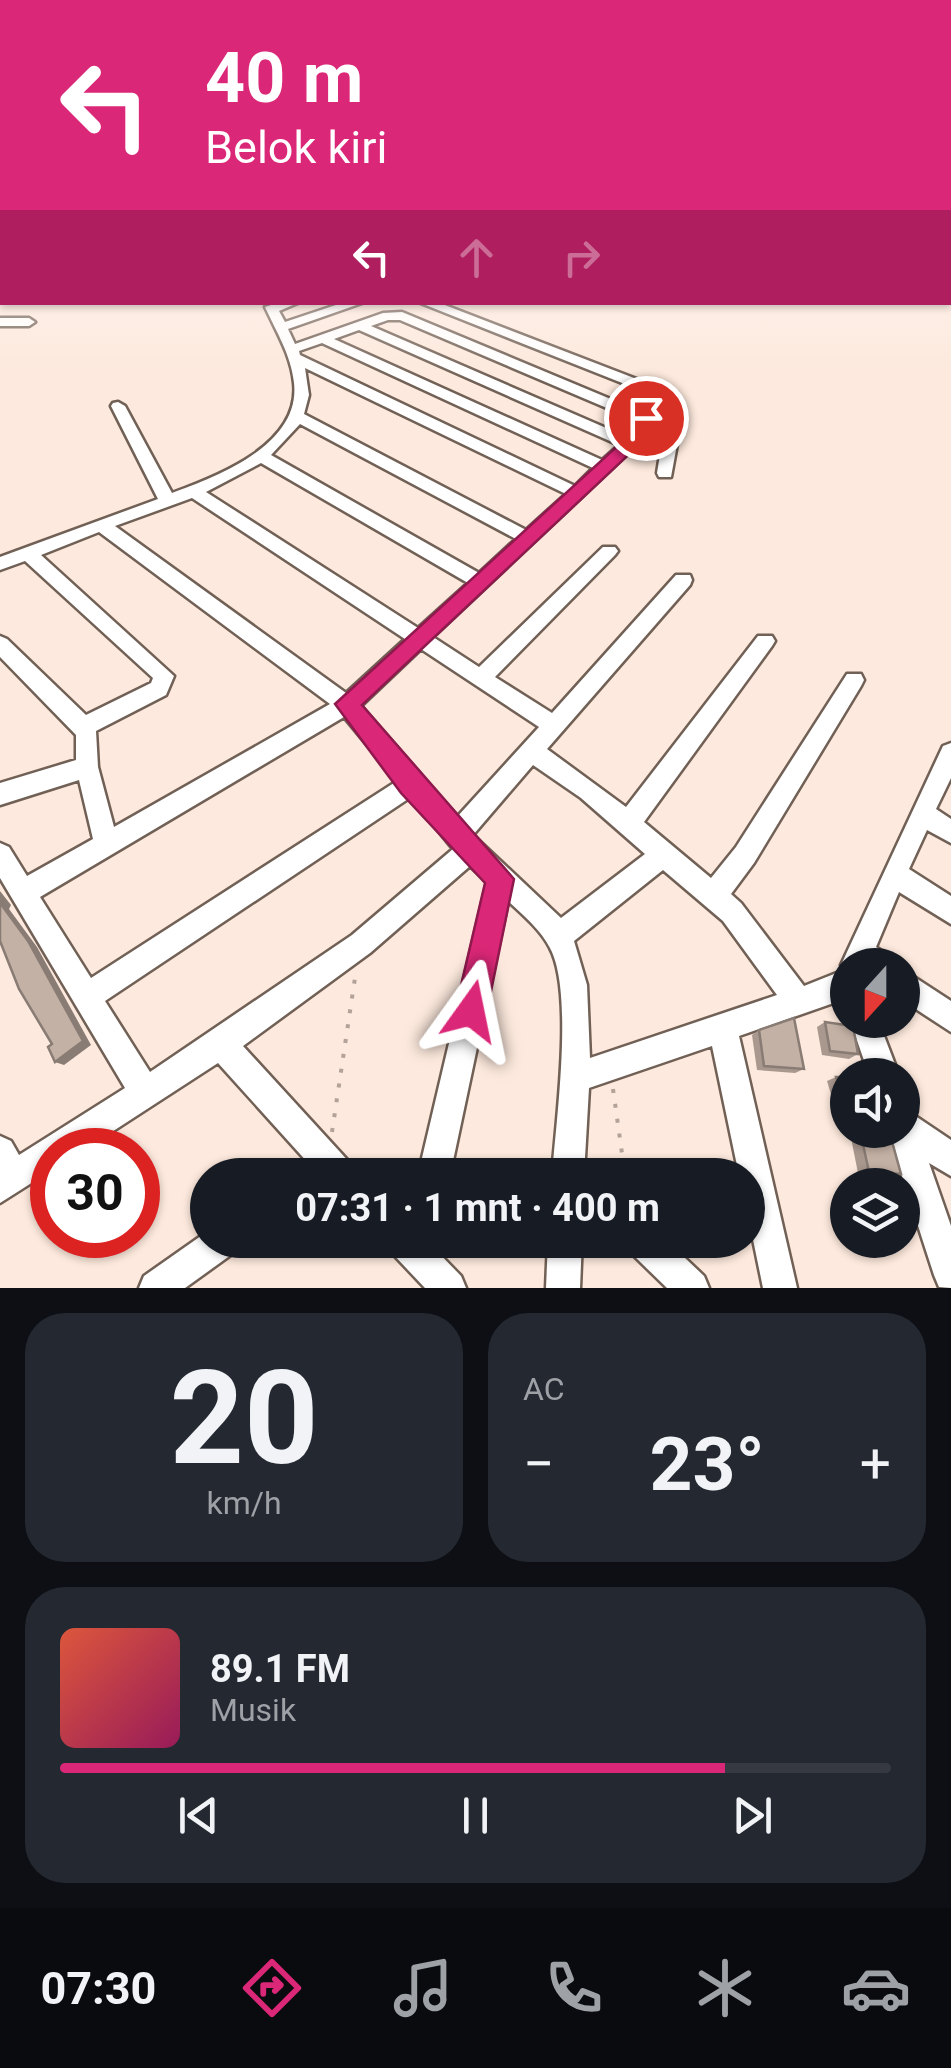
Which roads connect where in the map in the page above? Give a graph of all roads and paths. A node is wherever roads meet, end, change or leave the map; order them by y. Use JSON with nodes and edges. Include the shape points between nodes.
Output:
{"nodes":[{"id":1,"x":323,"y":305,"type":"edge"},
{"id":2,"x":415,"y":305,"type":"edge"},
{"id":3,"x":430,"y":305,"type":"edge"},
{"id":4,"x":276,"y":309,"type":"edge"},
{"id":5,"x":388,"y":316,"type":"junction"},
{"id":6,"x":0,"y":322,"type":"edge"},
{"id":7,"x":29,"y":322,"type":"dead end"},
{"id":8,"x":360,"y":326,"type":"junction"},
{"id":9,"x":324,"y":339,"type":"junction"},
{"id":10,"x":292,"y":354,"type":"junction"},
{"id":11,"x":118,"y":406,"type":"dead end"},
{"id":12,"x":296,"y":416,"type":"junction"},
{"id":13,"x":653,"y":420,"type":"junction"},
{"id":14,"x":630,"y":444,"type":"junction"},
{"id":15,"x":263,"y":457,"type":"junction"},
{"id":16,"x":606,"y":468,"type":"junction"},
{"id":17,"x":665,"y":473,"type":"dead end"},
{"id":18,"x":192,"y":490,"type":"junction"},
{"id":19,"x":576,"y":493,"type":"junction"},
{"id":20,"x":167,"y":500,"type":"junction"},
{"id":21,"x":102,"y":525,"type":"junction"},
{"id":22,"x":526,"y":537,"type":"junction"},
{"id":23,"x":609,"y":550,"type":"dead end"},
{"id":24,"x":26,"y":553,"type":"junction"},
{"id":25,"x":0,"y":564,"type":"edge"},
{"id":26,"x":683,"y":580,"type":"dead end"},
{"id":27,"x":478,"y":581,"type":"junction"},
{"id":28,"x":418,"y":637,"type":"junction"},
{"id":29,"x":765,"y":641,"type":"dead end"},
{"id":30,"x":0,"y":644,"type":"edge"},
{"id":31,"x":481,"y":678,"type":"junction"},
{"id":32,"x":854,"y":680,"type":"dead end"},
{"id":33,"x":347,"y":704,"type":"junction"},
{"id":34,"x":553,"y":724,"type":"junction"},
{"id":35,"x":82,"y":727,"type":"junction"},
{"id":36,"x":531,"y":751,"type":"junction"},
{"id":37,"x":950,"y":756,"type":"edge"},
{"id":38,"x":87,"y":767,"type":"junction"},
{"id":39,"x":410,"y":784,"type":"junction"},
{"id":40,"x":0,"y":794,"type":"edge"},
{"id":41,"x":923,"y":814,"type":"junction"},
{"id":42,"x":626,"y":825,"type":"junction"},
{"id":43,"x":951,"y":832,"type":"edge"},
{"id":44,"x":463,"y":843,"type":"junction"},
{"id":45,"x":106,"y":844,"type":"junction"},
{"id":46,"x":663,"y":855,"type":"junction"},
{"id":47,"x":0,"y":856,"type":"edge"},
{"id":48,"x":894,"y":874,"type":"junction"},
{"id":49,"x":500,"y":879,"type":"junction"},
{"id":50,"x":22,"y":893,"type":"junction"},
{"id":51,"x":714,"y":895,"type":"junction"},
{"id":52,"x":951,"y":911,"type":"edge"},
{"id":53,"x":559,"y":936,"type":"junction"},
{"id":54,"x":361,"y":944,"type":"junction"},
{"id":55,"x":868,"y":948,"type":"edge"},
{"id":56,"x":830,"y":990,"type":"edge"},
{"id":57,"x":920,"y":996,"type":"edge"},
{"id":58,"x":85,"y":998,"type":"junction"},
{"id":59,"x":800,"y":1002,"type":"junction"},
{"id":60,"x":951,"y":1018,"type":"edge"},
{"id":61,"x":723,"y":1028,"type":"junction"},
{"id":62,"x":221,"y":1044,"type":"junction"},
{"id":63,"x":608,"y":1068,"type":"junction"},
{"id":64,"x":574,"y":1078,"type":"junction"},
{"id":65,"x":144,"y":1091,"type":"junction"},
{"id":66,"x":88,"y":1128,"type":"edge"},
{"id":67,"x":920,"y":1138,"type":"edge"},
{"id":68,"x":909,"y":1148,"type":"edge"},
{"id":69,"x":315,"y":1158,"type":"edge"},
{"id":70,"x":328,"y":1158,"type":"edge"},
{"id":71,"x":438,"y":1158,"type":"edge"},
{"id":72,"x":569,"y":1158,"type":"edge"},
{"id":73,"x":622,"y":1158,"type":"edge"},
{"id":74,"x":951,"y":1160,"type":"edge"},
{"id":75,"x":30,"y":1161,"type":"edge"},
{"id":76,"x":5,"y":1172,"type":"edge"},
{"id":77,"x":198,"y":1258,"type":"edge"},
{"id":78,"x":424,"y":1258,"type":"edge"},
{"id":79,"x":564,"y":1258,"type":"edge"},
{"id":80,"x":661,"y":1258,"type":"edge"},
{"id":81,"x":951,"y":1276,"type":"edge"},
{"id":82,"x":156,"y":1288,"type":"edge"},
{"id":83,"x":449,"y":1288,"type":"edge"},
{"id":84,"x":563,"y":1288,"type":"edge"},
{"id":85,"x":692,"y":1288,"type":"edge"},
{"id":86,"x":780,"y":1288,"type":"edge"}],
"edges":[{"from":1,"to":4,"type":"street"},
{"from":2,"to":5,"type":"street"},
{"from":3,"to":13,"type":"street","via":[[668,396]]},
{"from":4,"to":10,"type":"street"},
{"from":5,"to":8,"type":"street"},
{"from":5,"to":13,"type":"street","via":[[402,316]]},
{"from":6,"to":7,"type":"street"},
{"from":8,"to":9,"type":"street"},
{"from":8,"to":14,"type":"street"},
{"from":9,"to":10,"type":"street"},
{"from":9,"to":16,"type":"street"},
{"from":10,"to":12,"type":"street","via":[[302,384]]},
{"from":10,"to":19,"type":"street"},
{"from":11,"to":20,"type":"street"},
{"from":12,"to":15,"type":"street"},
{"from":12,"to":22,"type":"street"},
{"from":13,"to":14,"type":"street"},
{"from":13,"to":17,"type":"street","via":[[672,428]]},
{"from":14,"to":16,"type":"street"},
{"from":15,"to":18,"type":"street"},
{"from":15,"to":27,"type":"street"},
{"from":16,"to":19,"type":"street"},
{"from":18,"to":20,"type":"street"},
{"from":18,"to":28,"type":"street"},
{"from":19,"to":22,"type":"street"},
{"from":20,"to":21,"type":"street"},
{"from":21,"to":24,"type":"street"},
{"from":21,"to":33,"type":"street"},
{"from":22,"to":27,"type":"street"},
{"from":23,"to":31,"type":"street"},
{"from":24,"to":25,"type":"street"},
{"from":24,"to":35,"type":"street","via":[[164,676],[159,689]]},
{"from":26,"to":34,"type":"street"},
{"from":27,"to":28,"type":"street"},
{"from":28,"to":31,"type":"street"},
{"from":28,"to":33,"type":"street"},
{"from":29,"to":42,"type":"street"},
{"from":30,"to":35,"type":"street"},
{"from":31,"to":34,"type":"street"},
{"from":32,"to":51,"type":"street"},
{"from":33,"to":39,"type":"street"},
{"from":33,"to":45,"type":"street"},
{"from":34,"to":36,"type":"street"},
{"from":35,"to":38,"type":"street"},
{"from":36,"to":42,"type":"street"},
{"from":36,"to":44,"type":"street"},
{"from":37,"to":41,"type":"street"},
{"from":38,"to":40,"type":"street"},
{"from":38,"to":45,"type":"street"},
{"from":39,"to":44,"type":"street"},
{"from":39,"to":58,"type":"street"},
{"from":41,"to":43,"type":"street"},
{"from":41,"to":48,"type":"street"},
{"from":42,"to":46,"type":"street"},
{"from":44,"to":49,"type":"street"},
{"from":44,"to":54,"type":"street"},
{"from":45,"to":50,"type":"street"},
{"from":46,"to":51,"type":"street"},
{"from":46,"to":53,"type":"street"},
{"from":47,"to":50,"type":"street"},
{"from":48,"to":52,"type":"street"},
{"from":48,"to":55,"type":"street"},
{"from":49,"to":53,"type":"street"},
{"from":49,"to":71,"type":"street"},
{"from":50,"to":58,"type":"street"},
{"from":51,"to":59,"type":"street"},
{"from":53,"to":64,"type":"street","via":[[570,966]]},
{"from":54,"to":62,"type":"street"},
{"from":54,"to":70,"type":"path"},
{"from":56,"to":59,"type":"street"},
{"from":57,"to":60,"type":"street"},
{"from":58,"to":65,"type":"street"},
{"from":59,"to":61,"type":"street"},
{"from":61,"to":63,"type":"street"},
{"from":61,"to":86,"type":"street"},
{"from":62,"to":65,"type":"street"},
{"from":62,"to":69,"type":"street"},
{"from":63,"to":64,"type":"street"},
{"from":63,"to":73,"type":"path"},
{"from":64,"to":72,"type":"street"},
{"from":65,"to":66,"type":"street"},
{"from":67,"to":74,"type":"street"},
{"from":68,"to":81,"type":"street"},
{"from":75,"to":76,"type":"street"},
{"from":77,"to":82,"type":"street"},
{"from":78,"to":83,"type":"street"},
{"from":79,"to":84,"type":"street"},
{"from":80,"to":85,"type":"street"}]}
